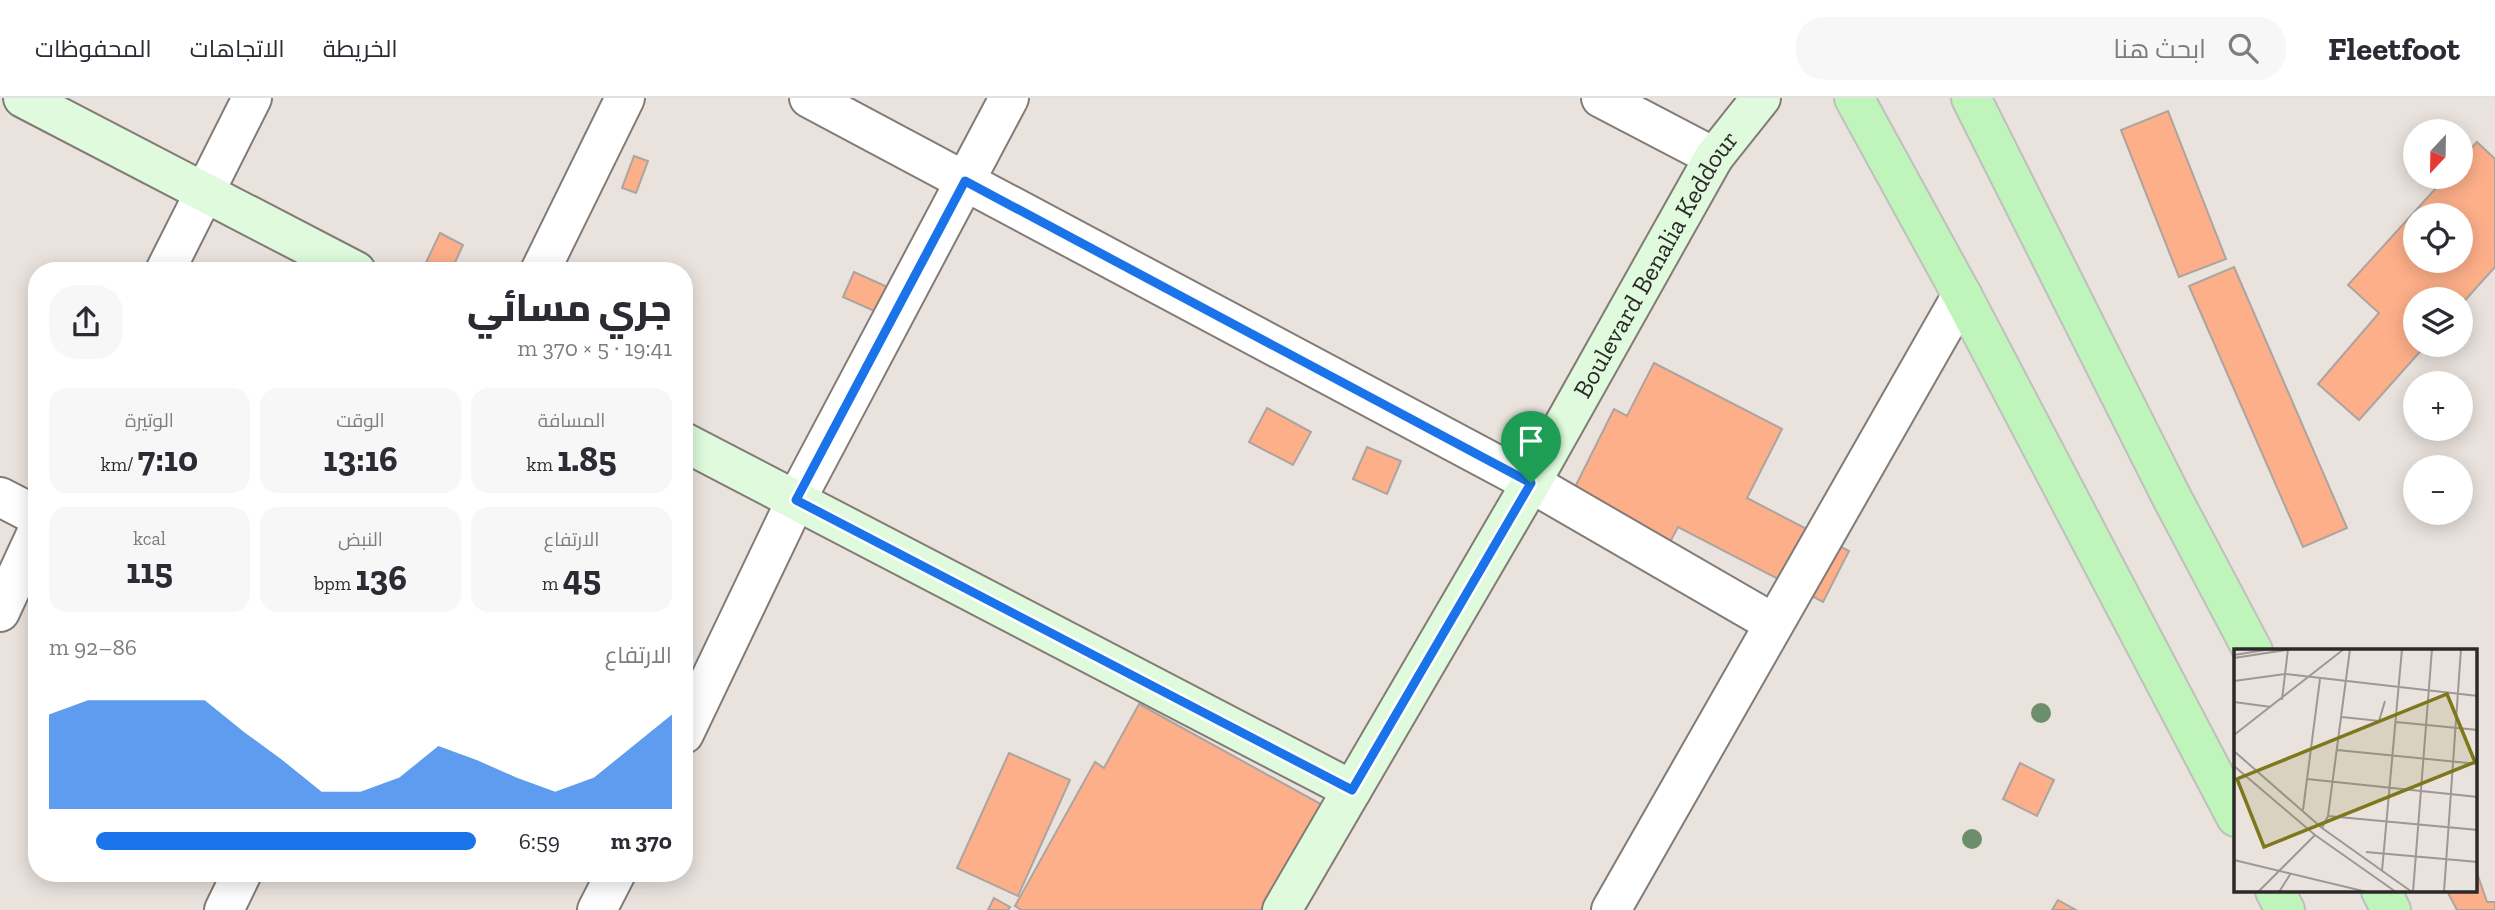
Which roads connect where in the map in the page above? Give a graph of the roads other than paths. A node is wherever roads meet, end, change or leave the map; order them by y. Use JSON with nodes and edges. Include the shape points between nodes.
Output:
{"nodes":[{"id":1,"x":23,"y":98,"type":"edge"},
{"id":2,"x":252,"y":98,"type":"edge"},
{"id":3,"x":625,"y":98,"type":"edge"},
{"id":4,"x":809,"y":98,"type":"edge"},
{"id":5,"x":1009,"y":98,"type":"edge"},
{"id":6,"x":1601,"y":98,"type":"edge"},
{"id":7,"x":1762,"y":98,"type":"edge"},
{"id":8,"x":1854,"y":98,"type":"edge"},
{"id":9,"x":1971,"y":98,"type":"edge"},
{"id":10,"x":1714,"y":157,"type":"junction"},
{"id":11,"x":965,"y":181,"type":"junction"},
{"id":12,"x":205,"y":192,"type":"junction"},
{"id":13,"x":170,"y":262,"type":"edge"},
{"id":14,"x":339,"y":262,"type":"edge"},
{"id":15,"x":544,"y":262,"type":"edge"},
{"id":16,"x":1962,"y":295,"type":"junction"},
{"id":17,"x":693,"y":447,"type":"edge"},
{"id":18,"x":1531,"y":483,"type":"junction"},
{"id":19,"x":0,"y":497,"type":"edge"},
{"id":20,"x":796,"y":500,"type":"junction"},
{"id":21,"x":28,"y":511,"type":"edge"},
{"id":22,"x":28,"y":551,"type":"edge"},
{"id":23,"x":0,"y":612,"type":"edge"},
{"id":24,"x":1773,"y":623,"type":"junction"},
{"id":25,"x":2252,"y":649,"type":"edge"},
{"id":26,"x":693,"y":715,"type":"edge"},
{"id":27,"x":1352,"y":790,"type":"junction"},
{"id":28,"x":2234,"y":813,"type":"edge"},
{"id":29,"x":238,"y":882,"type":"edge"},
{"id":30,"x":611,"y":882,"type":"edge"},
{"id":31,"x":2276,"y":892,"type":"edge"},
{"id":32,"x":2382,"y":892,"type":"edge"},
{"id":33,"x":224,"y":910,"type":"edge"},
{"id":34,"x":597,"y":910,"type":"edge"},
{"id":35,"x":1282,"y":910,"type":"edge"},
{"id":36,"x":1611,"y":910,"type":"edge"},
{"id":37,"x":2285,"y":910,"type":"edge"},
{"id":38,"x":2391,"y":910,"type":"edge"}],
"edges":[{"from":1,"to":12,"type":"street"},
{"from":2,"to":12,"type":"street"},
{"from":3,"to":15,"type":"street"},
{"from":4,"to":11,"type":"street"},
{"from":5,"to":11,"type":"street"},
{"from":6,"to":10,"type":"street"},
{"from":7,"to":10,"type":"street","name":"Boulevard Benalia Keddour"},
{"from":8,"to":16,"type":"main road"},
{"from":9,"to":25,"type":"main road"},
{"from":10,"to":18,"type":"street","name":"Boulevard Benalia Keddour"},
{"from":11,"to":18,"type":"street"},
{"from":11,"to":20,"type":"street"},
{"from":12,"to":13,"type":"street"},
{"from":12,"to":14,"type":"street"},
{"from":16,"to":24,"type":"street"},
{"from":16,"to":28,"type":"main road"},
{"from":17,"to":20,"type":"street"},
{"from":18,"to":24,"type":"street"},
{"from":18,"to":27,"type":"street","name":"Boulevard Benalia Keddour"},
{"from":19,"to":21,"type":"street"},
{"from":20,"to":26,"type":"street"},
{"from":20,"to":27,"type":"street"},
{"from":22,"to":23,"type":"street"},
{"from":24,"to":36,"type":"street"},
{"from":27,"to":35,"type":"street","name":"Boulevard Benalia Keddour"},
{"from":29,"to":33,"type":"street"},
{"from":30,"to":34,"type":"street"},
{"from":31,"to":37,"type":"main road"},
{"from":32,"to":38,"type":"main road"}]}
